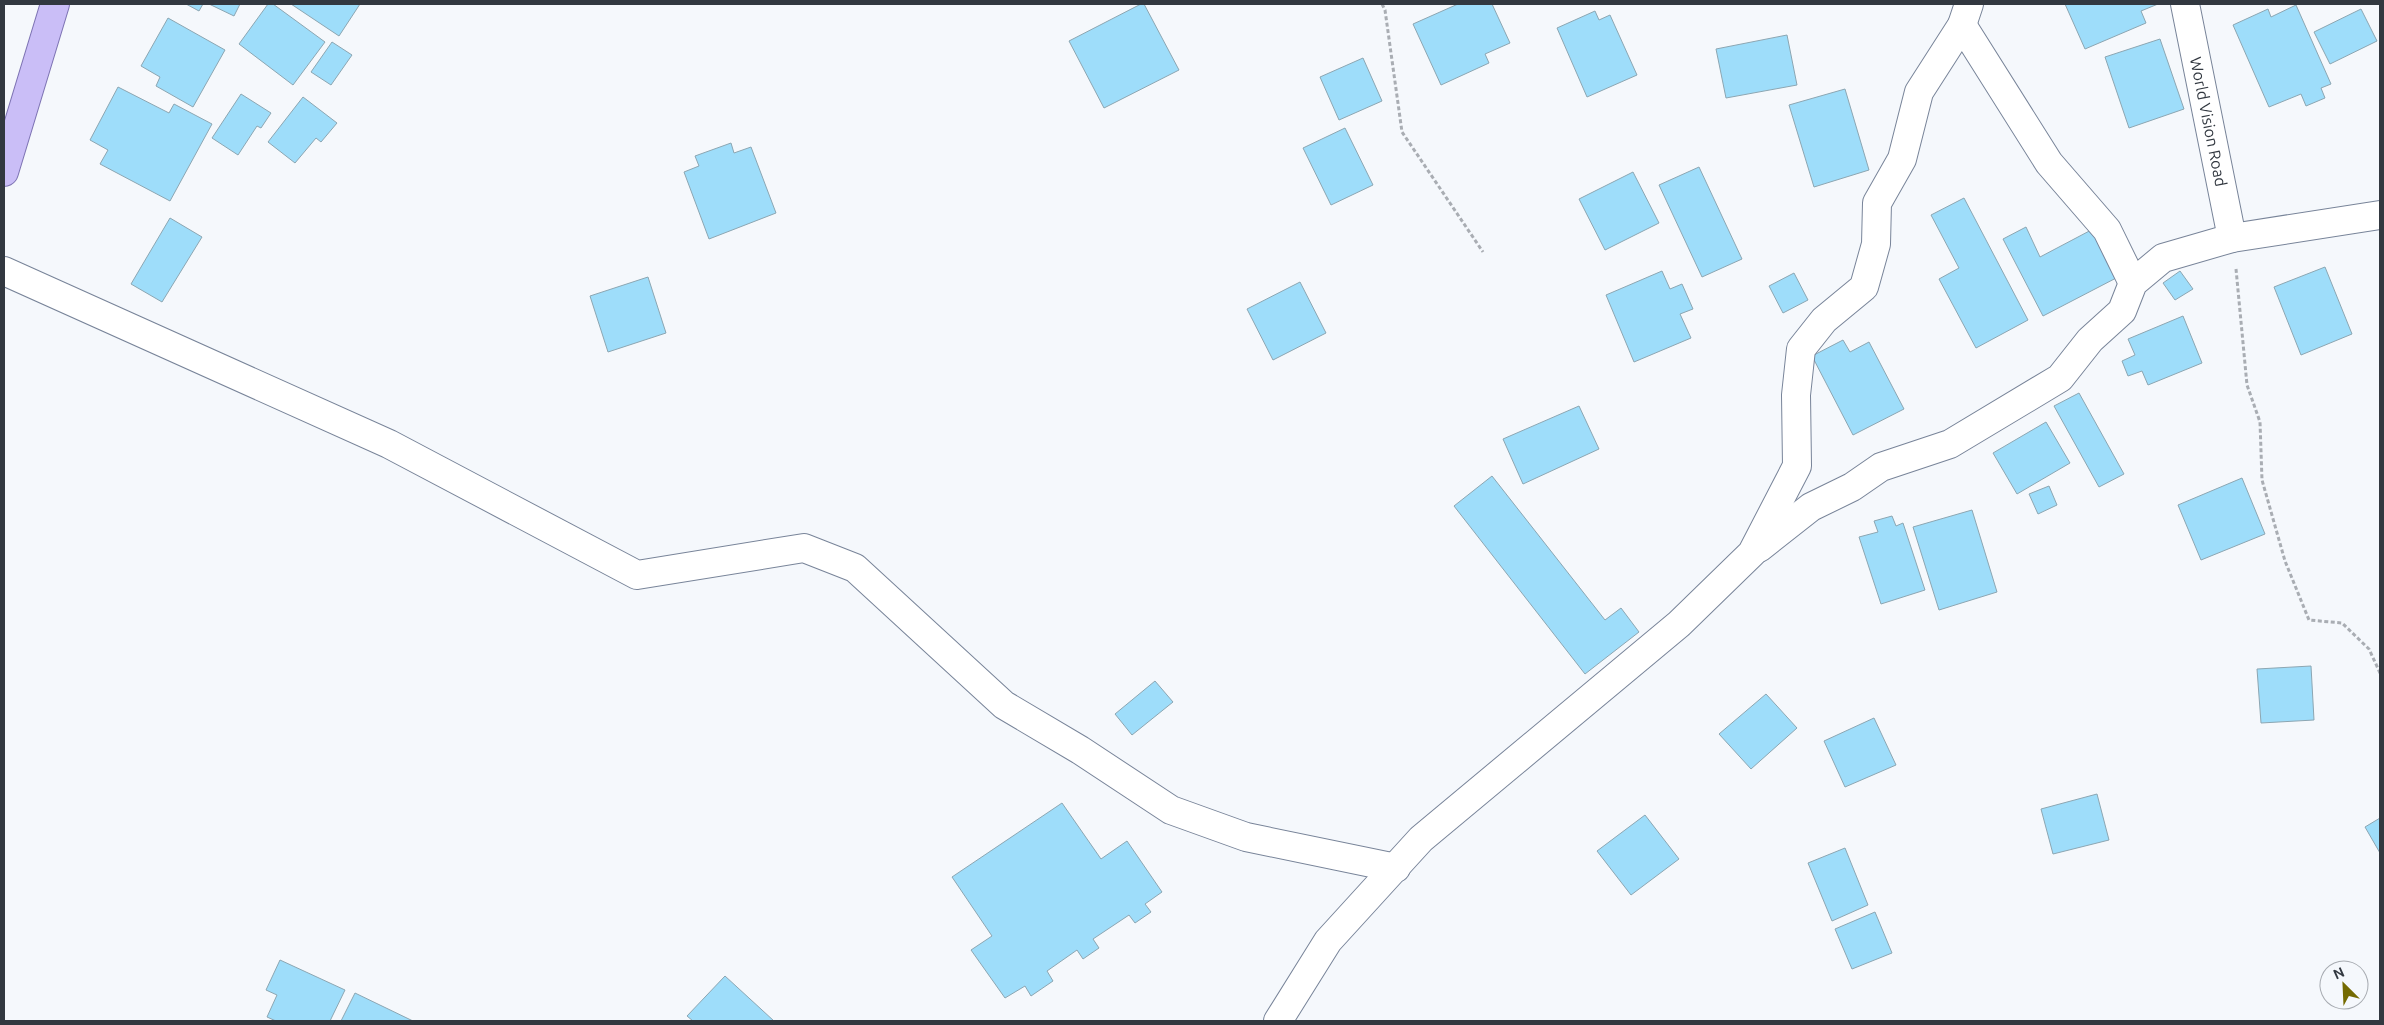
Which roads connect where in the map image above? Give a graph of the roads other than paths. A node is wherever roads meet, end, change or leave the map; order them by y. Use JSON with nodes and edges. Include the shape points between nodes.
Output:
{"nodes":[{"id":1,"x":55,"y":4,"type":"edge"},
{"id":2,"x":2185,"y":4,"type":"edge"},
{"id":3,"x":1965,"y":14,"type":"edge"},
{"id":4,"x":4,"y":172,"type":"edge"},
{"id":5,"x":2380,"y":215,"type":"edge"},
{"id":6,"x":2232,"y":238,"type":"junction"},
{"id":7,"x":4,"y":271,"type":"edge"},
{"id":8,"x":2133,"y":283,"type":"junction"},
{"id":9,"x":1752,"y":554,"type":"junction"},
{"id":10,"x":1396,"y":868,"type":"junction"},
{"id":11,"x":1278,"y":1021,"type":"edge"}],
"edges":[{"from":1,"to":4,"type":"main road"},
{"from":2,"to":6,"type":"street","name":"World Vision Road"},
{"from":3,"to":8,"type":"street","via":[[2049,163],[2107,230]]},
{"from":3,"to":9,"type":"street","via":[[1919,92],[1902,159],[1877,203],[1876,244],[1864,287],[1824,320],[1801,349],[1796,395],[1797,466]]},
{"from":5,"to":6,"type":"street"},
{"from":6,"to":8,"type":"street","via":[[2163,258]]},
{"from":7,"to":10,"type":"street","via":[[388,444],[637,575],[804,548],[855,568],[1004,705],[1171,810],[1246,837]]},
{"from":8,"to":9,"type":"street","via":[[2122,311],[2090,340],[2060,378],[1950,444],[1881,467],[1852,487],[1811,507]]},
{"from":9,"to":10,"type":"street","via":[[1680,624],[1421,839]]},
{"from":10,"to":11,"type":"street","via":[[1328,941]]}]}
